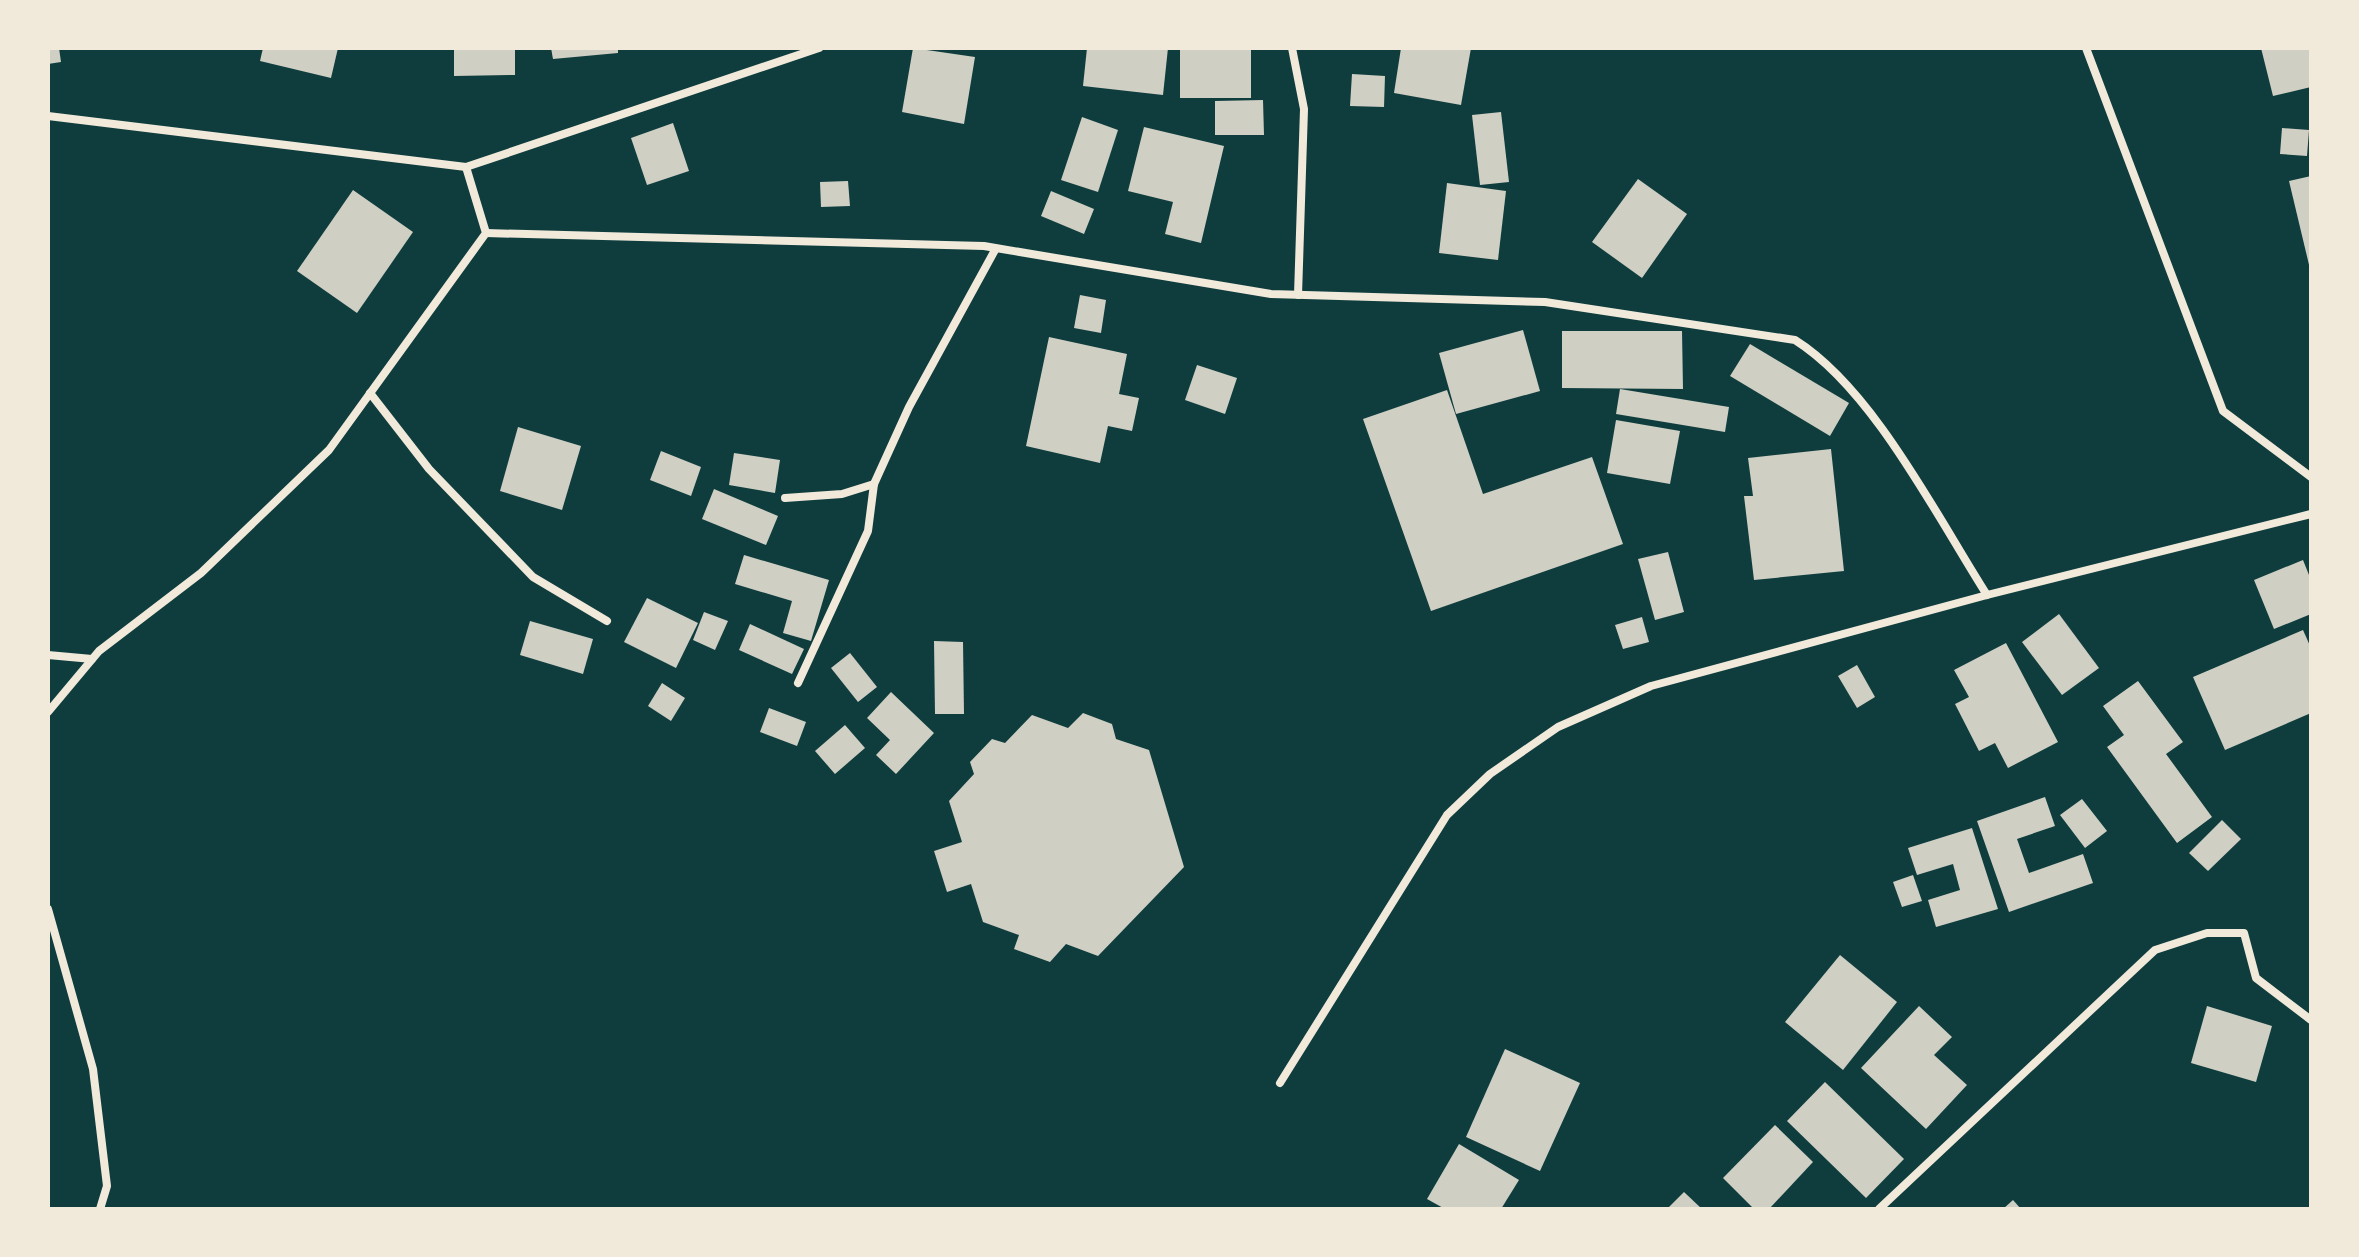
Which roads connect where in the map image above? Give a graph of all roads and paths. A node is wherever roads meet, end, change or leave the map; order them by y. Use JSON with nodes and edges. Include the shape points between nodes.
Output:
{"nodes":[{"id":1,"x":819,"y":48,"type":"edge"},
{"id":2,"x":1292,"y":48,"type":"edge"},
{"id":3,"x":2086,"y":48,"type":"edge"},
{"id":4,"x":48,"y":116,"type":"edge"},
{"id":5,"x":466,"y":167,"type":"junction"},
{"id":6,"x":486,"y":233,"type":"junction"},
{"id":7,"x":995,"y":250,"type":"junction"},
{"id":8,"x":1298,"y":295,"type":"junction"},
{"id":9,"x":370,"y":393,"type":"junction"},
{"id":10,"x":2311,"y":477,"type":"edge"},
{"id":11,"x":874,"y":484,"type":"junction"},
{"id":12,"x":785,"y":498,"type":"dead end"},
{"id":13,"x":2311,"y":514,"type":"edge"},
{"id":14,"x":1987,"y":595,"type":"junction"},
{"id":15,"x":607,"y":621,"type":"dead end"},
{"id":16,"x":48,"y":655,"type":"edge"},
{"id":17,"x":92,"y":659,"type":"junction"},
{"id":18,"x":798,"y":683,"type":"dead end"},
{"id":19,"x":48,"y":712,"type":"edge"},
{"id":20,"x":48,"y":909,"type":"edge"},
{"id":21,"x":2311,"y":1020,"type":"edge"},
{"id":22,"x":1280,"y":1083,"type":"dead end"},
{"id":23,"x":100,"y":1209,"type":"edge"},
{"id":24,"x":1879,"y":1209,"type":"edge"}],
"edges":[{"from":1,"to":5,"type":"street"},
{"from":2,"to":8,"type":"street","via":[[1304,109]]},
{"from":3,"to":10,"type":"street","via":[[2223,411]]},
{"from":4,"to":5,"type":"street"},
{"from":5,"to":6,"type":"street"},
{"from":6,"to":7,"type":"street"},
{"from":6,"to":9,"type":"street"},
{"from":7,"to":8,"type":"street"},
{"from":7,"to":11,"type":"street","via":[[909,407]]},
{"from":8,"to":14,"type":"street","via":[[1545,302],[1795,340],[1822,357],[1870,412]]},
{"from":9,"to":15,"type":"street","via":[[429,469],[533,577]]},
{"from":9,"to":17,"type":"street","via":[[329,450],[222,552]]},
{"from":11,"to":12,"type":"street","via":[[842,494]]},
{"from":11,"to":18,"type":"street","via":[[868,531]]},
{"from":13,"to":14,"type":"street"},
{"from":14,"to":22,"type":"street","via":[[1651,686],[1558,727],[1490,774],[1447,815]]},
{"from":16,"to":17,"type":"street"},
{"from":17,"to":19,"type":"street"},
{"from":20,"to":23,"type":"street","via":[[93,1069],[107,1186]]},
{"from":21,"to":24,"type":"street","via":[[2256,978],[2244,933],[2207,933],[2155,950]]}]}
